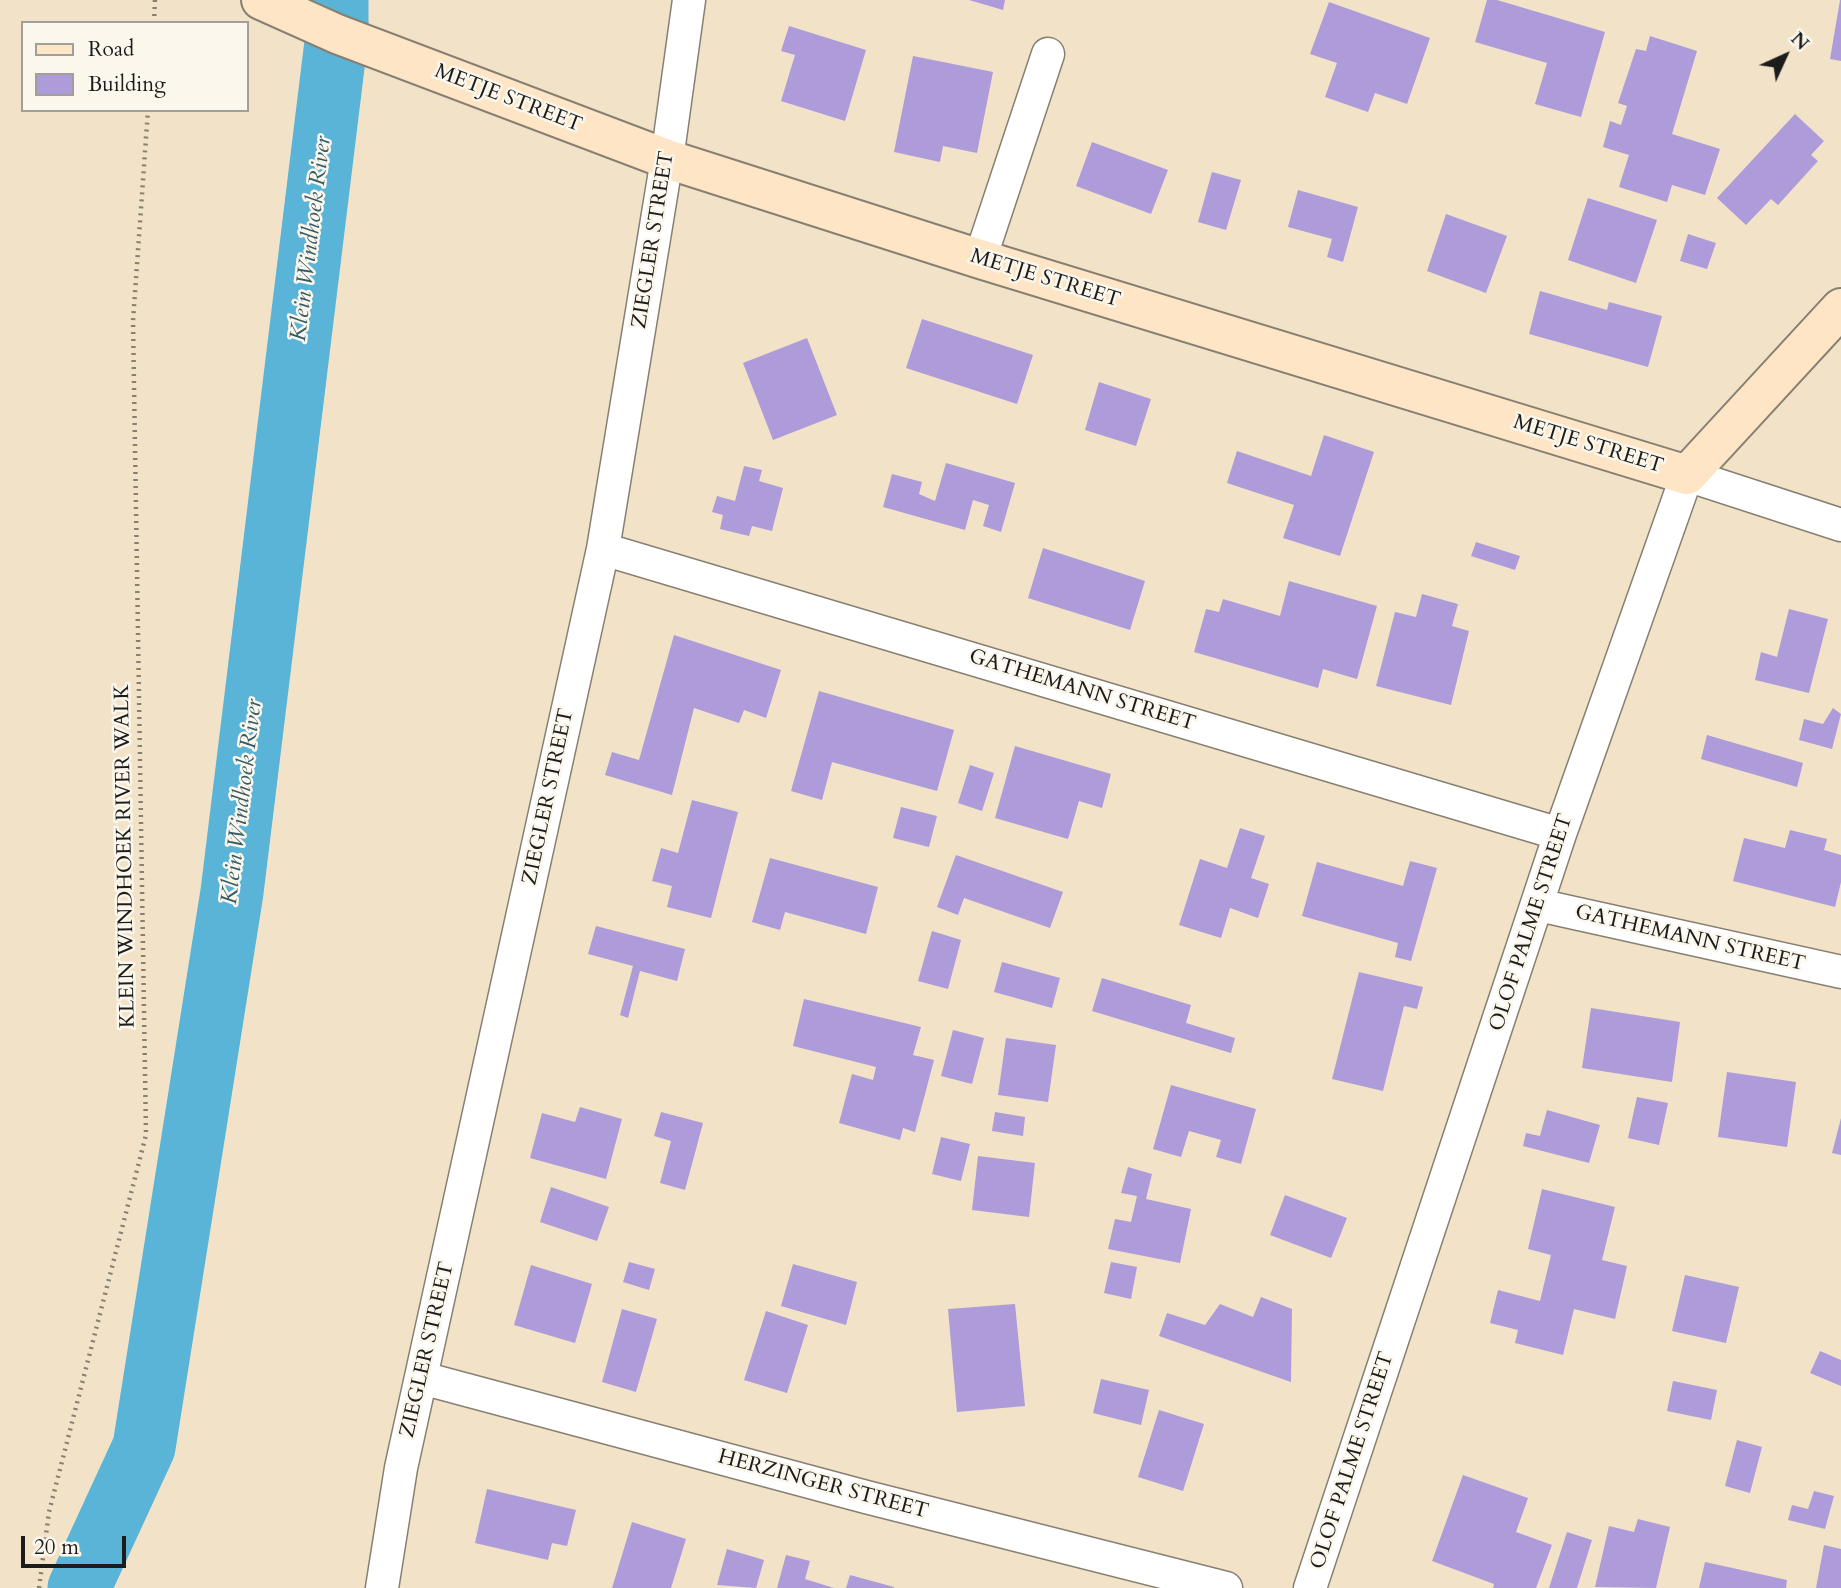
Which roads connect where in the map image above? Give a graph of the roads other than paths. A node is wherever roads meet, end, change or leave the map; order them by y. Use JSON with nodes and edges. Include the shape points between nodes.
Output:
{"nodes":[{"id":1,"x":261,"y":0,"type":"edge"},
{"id":2,"x":689,"y":0,"type":"edge"},
{"id":3,"x":1048,"y":54,"type":"dead end"},
{"id":4,"x":667,"y":159,"type":"junction"},
{"id":5,"x":980,"y":259,"type":"junction"},
{"id":6,"x":1841,"y":308,"type":"edge"},
{"id":7,"x":1687,"y":475,"type":"junction"},
{"id":8,"x":1841,"y":525,"type":"edge"},
{"id":9,"x":603,"y":549,"type":"junction"},
{"id":10,"x":1560,"y":834,"type":"junction"},
{"id":11,"x":1538,"y":905,"type":"junction"},
{"id":12,"x":1841,"y":972,"type":"edge"},
{"id":13,"x":422,"y":1378,"type":"junction"},
{"id":14,"x":382,"y":1588,"type":"edge"},
{"id":15,"x":1226,"y":1588,"type":"edge"},
{"id":16,"x":1310,"y":1588,"type":"edge"}],
"edges":[{"from":1,"to":4,"type":"street","name":"METJE STREET","via":[[337,34]]},
{"from":2,"to":4,"type":"street","name":"ZIEGLER STREET"},
{"from":3,"to":5,"type":"street"},
{"from":4,"to":5,"type":"street","name":"METJE STREET"},
{"from":4,"to":9,"type":"street","name":"ZIEGLER STREET"},
{"from":5,"to":7,"type":"street","name":"METJE STREET"},
{"from":6,"to":7,"type":"street","name":"OLOF PALME STREET"},
{"from":7,"to":8,"type":"street","name":"METJE STREET"},
{"from":7,"to":10,"type":"street","name":"OLOF PALME STREET"},
{"from":9,"to":10,"type":"street","name":"GATHEMANN STREET"},
{"from":9,"to":13,"type":"street","name":"ZIEGLER STREET"},
{"from":10,"to":11,"type":"street","name":"OLOF PALME STREET"},
{"from":11,"to":12,"type":"street","name":"GATHEMANN STREET"},
{"from":11,"to":16,"type":"street","name":"OLOF PALME STREET"},
{"from":13,"to":14,"type":"street","name":"ZIEGLER STREET","via":[[401,1468]]},
{"from":13,"to":15,"type":"street","name":"HERZINGER STREET"}]}
